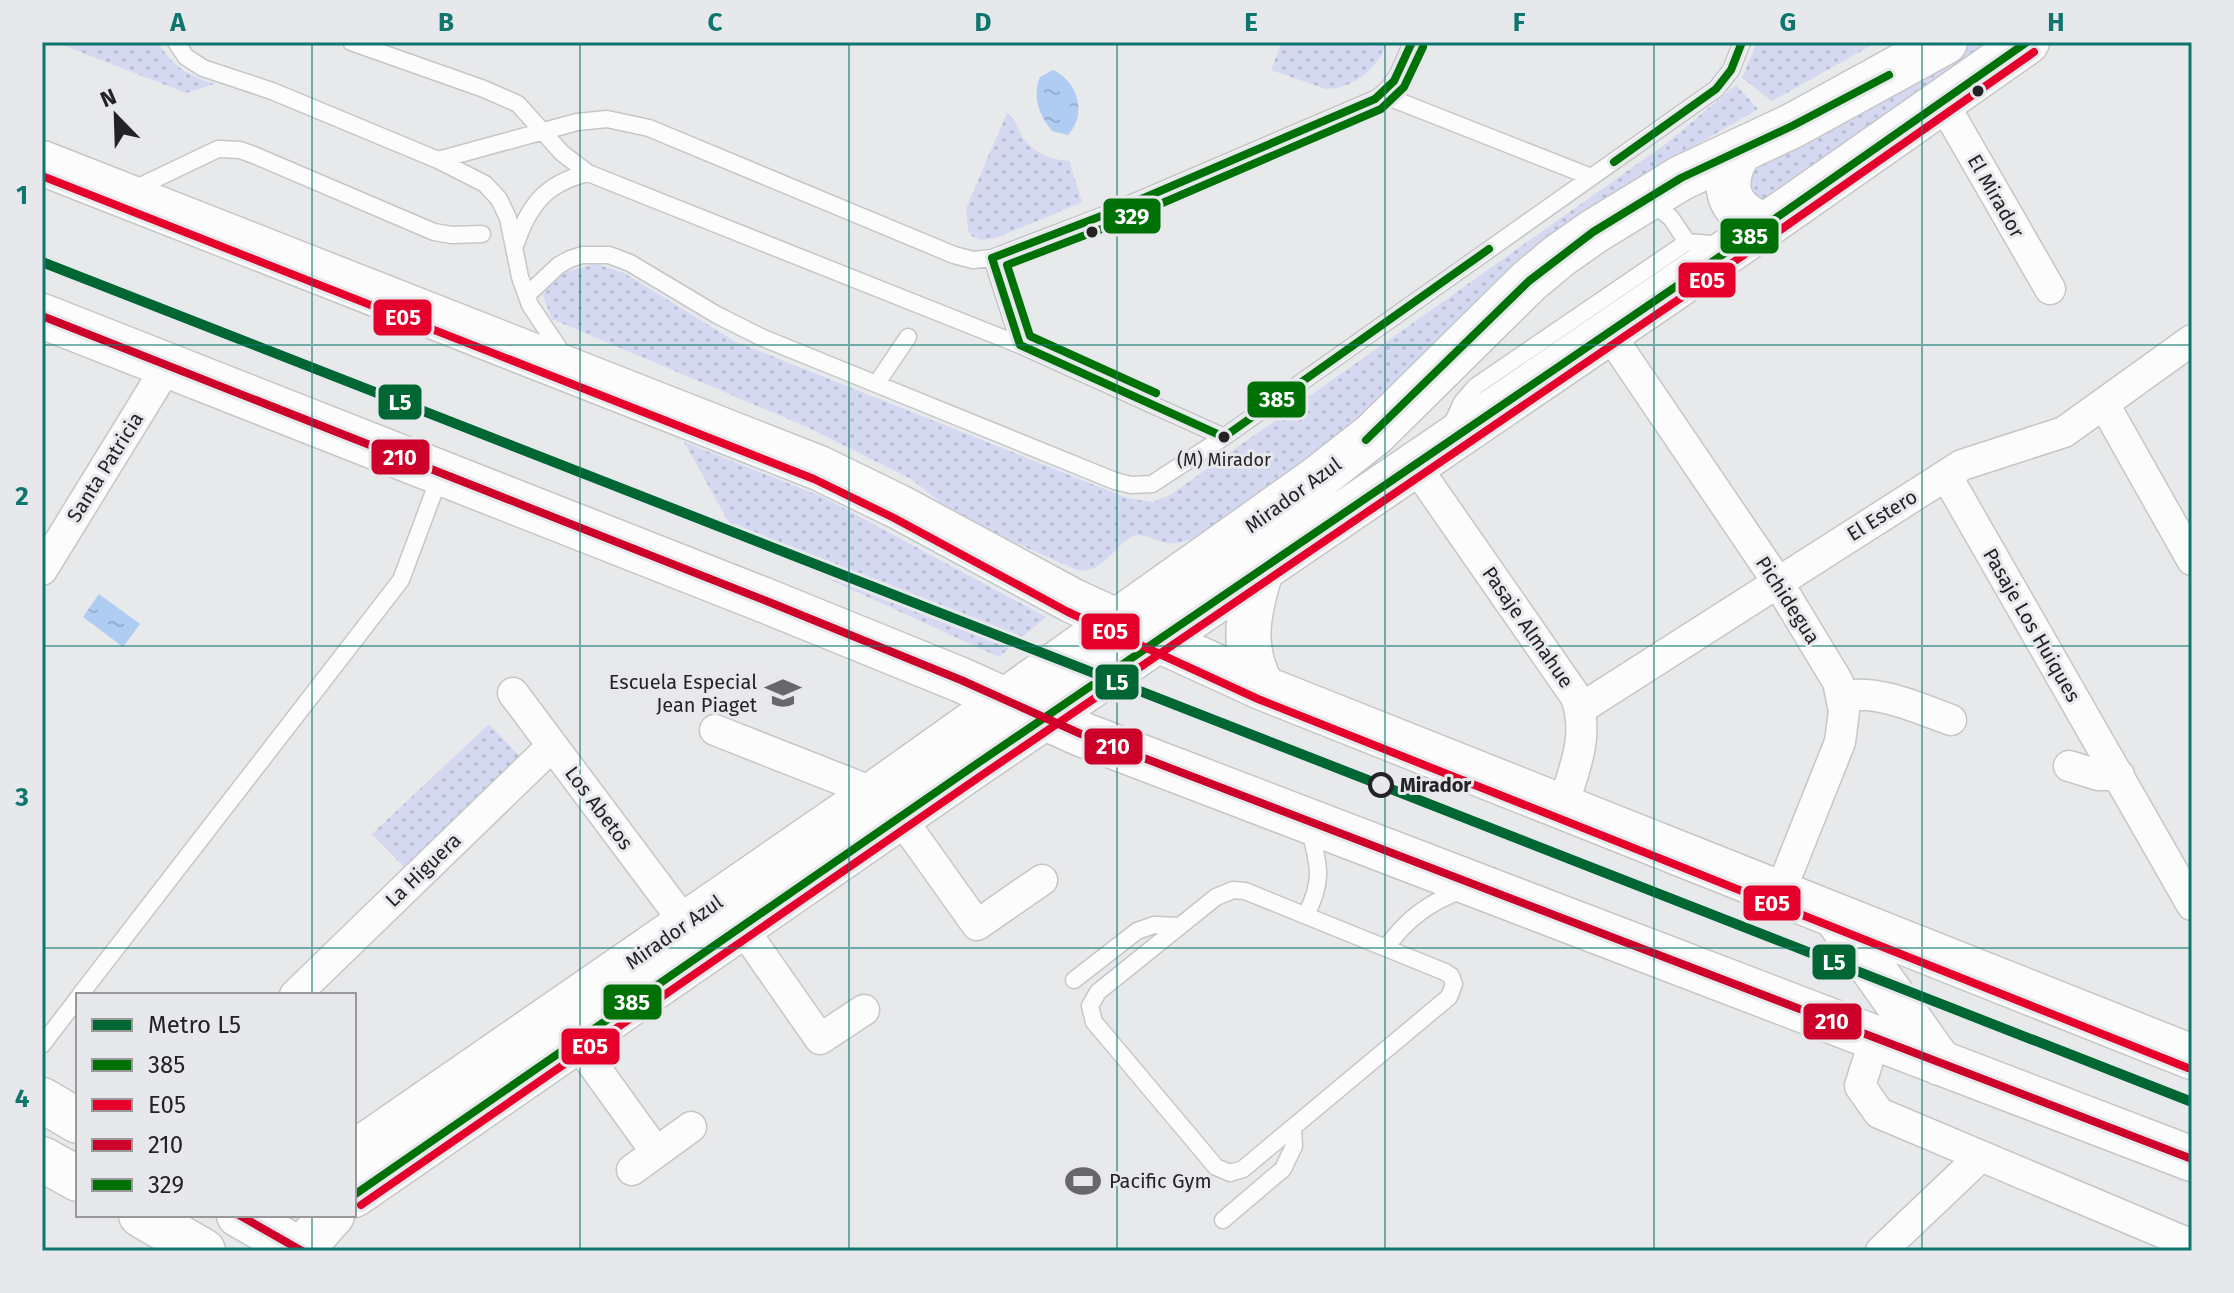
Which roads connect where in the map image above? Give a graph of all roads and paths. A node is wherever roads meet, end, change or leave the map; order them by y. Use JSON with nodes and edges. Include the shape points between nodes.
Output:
{"nodes":[{"id":1,"x":176,"y":42,"type":"edge"},
{"id":2,"x":351,"y":42,"type":"edge"},
{"id":3,"x":1412,"y":42,"type":"edge"},
{"id":4,"x":1742,"y":42,"type":"edge"},
{"id":5,"x":1945,"y":42,"type":"edge"},
{"id":6,"x":2027,"y":42,"type":"edge"},
{"id":7,"x":1383,"y":95,"type":"junction"},
{"id":8,"x":1943,"y":103,"type":"junction"},
{"id":9,"x":543,"y":131,"type":"junction"},
{"id":10,"x":1740,"y":150,"type":"junction"},
{"id":11,"x":438,"y":160,"type":"junction"},
{"id":12,"x":42,"y":163,"type":"edge"},
{"id":13,"x":588,"y":173,"type":"junction"},
{"id":14,"x":1591,"y":177,"type":"junction"},
{"id":15,"x":123,"y":194,"type":"junction"},
{"id":16,"x":1645,"y":199,"type":"junction"},
{"id":17,"x":482,"y":234,"type":"dead end"},
{"id":18,"x":1749,"y":236,"type":"junction"},
{"id":19,"x":1687,"y":242,"type":"junction"},
{"id":20,"x":515,"y":246,"type":"junction"},
{"id":21,"x":992,"y":258,"type":"junction"},
{"id":22,"x":2050,"y":289,"type":"dead end"},
{"id":23,"x":527,"y":295,"type":"junction"},
{"id":24,"x":42,"y":316,"type":"edge"},
{"id":25,"x":1608,"y":332,"type":"junction"},
{"id":26,"x":908,"y":337,"type":"dead end"},
{"id":27,"x":2192,"y":340,"type":"edge"},
{"id":28,"x":1020,"y":345,"type":"junction"},
{"id":29,"x":168,"y":365,"type":"junction"},
{"id":30,"x":575,"y":374,"type":"junction"},
{"id":31,"x":877,"y":383,"type":"junction"},
{"id":32,"x":2104,"y":404,"type":"junction"},
{"id":33,"x":1224,"y":437,"type":"junction"},
{"id":34,"x":1429,"y":454,"type":"junction"},
{"id":35,"x":441,"y":472,"type":"junction"},
{"id":36,"x":1946,"y":475,"type":"junction"},
{"id":37,"x":2184,"y":525,"type":"edge"},
{"id":38,"x":2192,"y":560,"type":"edge"},
{"id":39,"x":42,"y":570,"type":"edge"},
{"id":40,"x":1261,"y":571,"type":"junction"},
{"id":41,"x":1777,"y":581,"type":"junction"},
{"id":42,"x":1116,"y":621,"type":"junction"},
{"id":43,"x":1158,"y":640,"type":"junction"},
{"id":44,"x":1263,"y":688,"type":"junction"},
{"id":45,"x":513,"y":693,"type":"dead end"},
{"id":46,"x":1842,"y":696,"type":"junction"},
{"id":47,"x":1006,"y":699,"type":"junction"},
{"id":48,"x":1580,"y":709,"type":"junction"},
{"id":49,"x":1045,"y":717,"type":"junction"},
{"id":50,"x":1951,"y":720,"type":"dead end"},
{"id":51,"x":715,"y":730,"type":"dead end"},
{"id":52,"x":552,"y":746,"type":"junction"},
{"id":53,"x":2069,"y":766,"type":"dead end"},
{"id":54,"x":2119,"y":775,"type":"junction"},
{"id":55,"x":888,"y":805,"type":"junction"},
{"id":56,"x":1562,"y":808,"type":"junction"},
{"id":57,"x":1308,"y":821,"type":"junction"},
{"id":58,"x":1042,"y":880,"type":"dead end"},
{"id":59,"x":1475,"y":885,"type":"junction"},
{"id":60,"x":1779,"y":895,"type":"junction"},
{"id":61,"x":2192,"y":905,"type":"edge"},
{"id":62,"x":1306,"y":915,"type":"junction"},
{"id":63,"x":1837,"y":918,"type":"junction"},
{"id":64,"x":686,"y":924,"type":"junction"},
{"id":65,"x":741,"y":926,"type":"junction"},
{"id":66,"x":1180,"y":926,"type":"junction"},
{"id":67,"x":1386,"y":948,"type":"junction"},
{"id":68,"x":1074,"y":980,"type":"dead end"},
{"id":69,"x":81,"y":993,"type":"edge"},
{"id":70,"x":297,"y":993,"type":"edge"},
{"id":71,"x":76,"y":1000,"type":"edge"},
{"id":72,"x":864,"y":1010,"type":"dead end"},
{"id":73,"x":1875,"y":1038,"type":"junction"},
{"id":74,"x":576,"y":1041,"type":"junction"},
{"id":75,"x":42,"y":1045,"type":"edge"},
{"id":76,"x":2192,"y":1057,"type":"edge"},
{"id":77,"x":1940,"y":1063,"type":"junction"},
{"id":78,"x":42,"y":1100,"type":"edge"},
{"id":79,"x":76,"y":1120,"type":"edge"},
{"id":80,"x":691,"y":1127,"type":"dead end"},
{"id":81,"x":1293,"y":1127,"type":"junction"},
{"id":82,"x":356,"y":1152,"type":"edge"},
{"id":83,"x":656,"y":1152,"type":"junction"},
{"id":84,"x":1981,"y":1156,"type":"junction"},
{"id":85,"x":42,"y":1159,"type":"edge"},
{"id":86,"x":2192,"y":1159,"type":"edge"},
{"id":87,"x":632,"y":1170,"type":"dead end"},
{"id":88,"x":76,"y":1178,"type":"edge"},
{"id":89,"x":356,"y":1194,"type":"edge"},
{"id":90,"x":144,"y":1217,"type":"edge"},
{"id":91,"x":328,"y":1217,"type":"edge"},
{"id":92,"x":1223,"y":1220,"type":"dead end"},
{"id":93,"x":281,"y":1238,"type":"edge"},
{"id":94,"x":2192,"y":1245,"type":"edge"},
{"id":95,"x":203,"y":1251,"type":"edge"},
{"id":96,"x":1881,"y":1251,"type":"edge"}],
"edges":[{"from":1,"to":11,"type":"lane","via":[[203,68]]},
{"from":2,"to":9,"type":"lane","via":[[518,104]]},
{"from":3,"to":7,"type":"lane"},
{"from":4,"to":14,"type":"lane","via":[[1716,89]]},
{"from":5,"to":10,"type":"main road","name":"Mirador Azul"},
{"from":6,"to":8,"type":"main road","name":"Mirador Azul"},
{"from":7,"to":14,"type":"lane"},
{"from":7,"to":21,"type":"lane"},
{"from":8,"to":18,"type":"main road","name":"Mirador Azul"},
{"from":8,"to":22,"type":"street","name":"El Mirador"},
{"from":9,"to":11,"type":"lane"},
{"from":9,"to":13,"type":"lane"},
{"from":9,"to":21,"type":"lane","via":[[595,119],[626,121],[954,255]]},
{"from":10,"to":16,"type":"main road","name":"Mirador Azul"},
{"from":10,"to":18,"type":"main road","via":[[1729,168],[1728,189],[1744,215]]},
{"from":11,"to":20,"type":"lane","via":[[493,192],[508,218]]},
{"from":12,"to":15,"type":"main road"},
{"from":13,"to":20,"type":"lane","via":[[565,179],[545,193],[524,220]]},
{"from":13,"to":28,"type":"lane"},
{"from":14,"to":33,"type":"lane"},
{"from":15,"to":17,"type":"lane","via":[[204,154],[229,148],[434,232]]},
{"from":15,"to":30,"type":"main road"},
{"from":16,"to":19,"type":"lane","via":[[1671,218]]},
{"from":16,"to":42,"type":"main road","name":"Mirador Azul","via":[[1549,264],[1374,434]]},
{"from":18,"to":19,"type":"lane"},
{"from":18,"to":25,"type":"main road","name":"Mirador Azul"},
{"from":19,"to":34,"type":"lane","via":[[1476,386]]},
{"from":20,"to":23,"type":"lane"},
{"from":21,"to":28,"type":"lane"},
{"from":23,"to":30,"type":"lane"},
{"from":23,"to":31,"type":"lane","via":[[570,259],[609,255],[751,332]]},
{"from":24,"to":29,"type":"main road"},
{"from":25,"to":34,"type":"main road","name":"Mirador Azul"},
{"from":25,"to":41,"type":"street","name":"Pichidegua"},
{"from":26,"to":31,"type":"lane"},
{"from":27,"to":32,"type":"street","name":"El Estero"},
{"from":28,"to":33,"type":"lane"},
{"from":29,"to":35,"type":"main road"},
{"from":29,"to":39,"type":"street","name":"Santa Patricia"},
{"from":30,"to":42,"type":"main road","via":[[819,468]]},
{"from":31,"to":33,"type":"lane","via":[[1131,485],[1163,479]]},
{"from":32,"to":36,"type":"street","name":"El Estero","via":[[2049,439],[1978,458]]},
{"from":32,"to":37,"type":"street"},
{"from":34,"to":40,"type":"main road","name":"Mirador Azul"},
{"from":34,"to":48,"type":"street","name":"Pasaje Almahue"},
{"from":35,"to":47,"type":"main road"},
{"from":35,"to":69,"type":"lane","via":[[401,580]]},
{"from":36,"to":41,"type":"street","name":"El Estero"},
{"from":36,"to":54,"type":"street","name":"Pasaje Los Huiques"},
{"from":37,"to":38,"type":"street"},
{"from":40,"to":43,"type":"main road","name":"Mirador Azul"},
{"from":40,"to":44,"type":"main road","via":[[1249,609],[1247,643]]},
{"from":41,"to":46,"type":"street","name":"Pichidegua","via":[[1831,668]]},
{"from":41,"to":48,"type":"street","name":"El Estero"},
{"from":42,"to":43,"type":"main road"},
{"from":42,"to":47,"type":"main road","name":"Mirador Azul"},
{"from":43,"to":44,"type":"main road"},
{"from":43,"to":49,"type":"main road","name":"Mirador Azul"},
{"from":44,"to":56,"type":"main road"},
{"from":45,"to":52,"type":"street","name":"Los Abetos"},
{"from":46,"to":50,"type":"street","via":[[1874,694]]},
{"from":46,"to":60,"type":"street","name":"Pichidegua","via":[[1840,742]]},
{"from":47,"to":49,"type":"main road"},
{"from":47,"to":55,"type":"main road","name":"Mirador Azul"},
{"from":48,"to":56,"type":"street","name":"Pasaje Almahue","via":[[1583,737]]},
{"from":49,"to":55,"type":"main road","name":"Mirador Azul"},
{"from":49,"to":57,"type":"main road"},
{"from":51,"to":55,"type":"street"},
{"from":52,"to":64,"type":"street","name":"Los Abetos"},
{"from":52,"to":70,"type":"street","name":"La Higuera"},
{"from":53,"to":54,"type":"street"},
{"from":54,"to":61,"type":"street","name":"Pasaje Los Huiques"},
{"from":55,"to":58,"type":"street","via":[[977,925]]},
{"from":55,"to":64,"type":"main road","name":"Mirador Azul"},
{"from":55,"to":65,"type":"main road","name":"Mirador Azul"},
{"from":56,"to":60,"type":"main road"},
{"from":57,"to":59,"type":"main road"},
{"from":57,"to":62,"type":"lane","via":[[1319,876]]},
{"from":59,"to":67,"type":"lane","via":[[1418,911]]},
{"from":59,"to":73,"type":"main road"},
{"from":60,"to":63,"type":"main road"},
{"from":62,"to":66,"type":"lane","via":[[1233,890]]},
{"from":62,"to":67,"type":"lane"},
{"from":63,"to":76,"type":"main road"},
{"from":63,"to":77,"type":"main road"},
{"from":64,"to":82,"type":"main road","name":"Mirador Azul"},
{"from":65,"to":72,"type":"street","via":[[820,1039]]},
{"from":65,"to":74,"type":"main road","name":"Mirador Azul"},
{"from":66,"to":68,"type":"lane","via":[[1137,931]]},
{"from":66,"to":81,"type":"lane","via":[[1098,992],[1090,1006],[1094,1022],[1222,1172],[1243,1169]]},
{"from":67,"to":81,"type":"lane","via":[[1445,972],[1453,991]]},
{"from":71,"to":75,"type":"lane"},
{"from":73,"to":77,"type":"main road"},
{"from":73,"to":84,"type":"street","via":[[1860,1086],[1879,1113]]},
{"from":74,"to":83,"type":"street"},
{"from":74,"to":89,"type":"main road","name":"Mirador Azul"},
{"from":77,"to":86,"type":"main road"},
{"from":78,"to":79,"type":"main road"},
{"from":80,"to":83,"type":"street"},
{"from":81,"to":92,"type":"lane","via":[[1294,1146],[1283,1169]]},
{"from":83,"to":87,"type":"street"},
{"from":84,"to":94,"type":"street"},
{"from":84,"to":96,"type":"street"},
{"from":85,"to":88,"type":"main road"},
{"from":90,"to":95,"type":"main road"},
{"from":91,"to":93,"type":"main road"}]}
